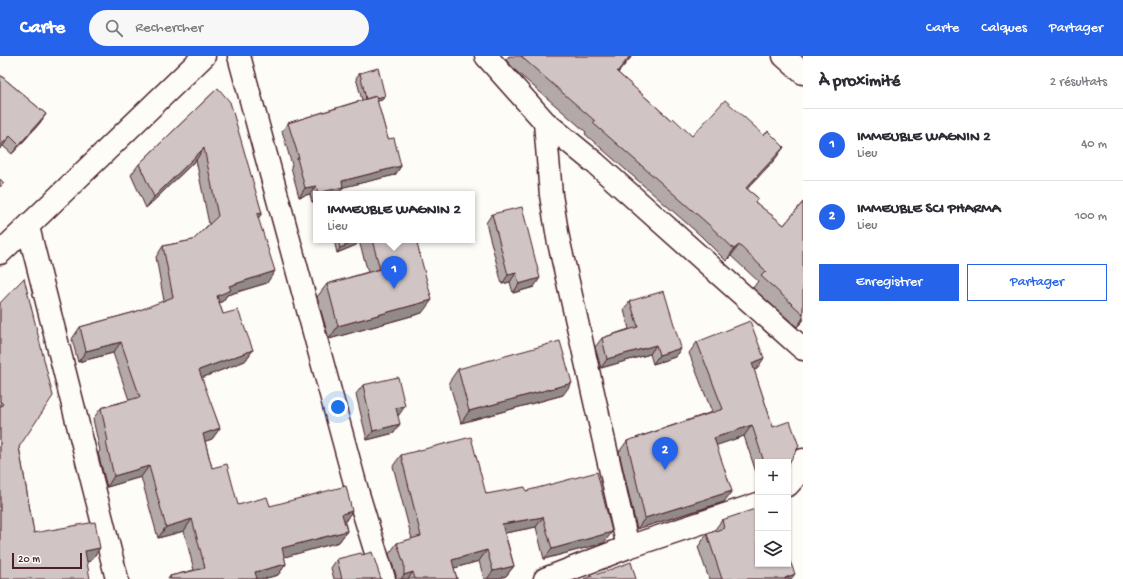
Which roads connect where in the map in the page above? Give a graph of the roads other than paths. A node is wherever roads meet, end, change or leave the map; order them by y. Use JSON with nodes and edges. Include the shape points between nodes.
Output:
{"nodes":[{"id":1,"x":204,"y":56,"type":"edge"},
{"id":2,"x":239,"y":56,"type":"edge"},
{"id":3,"x":486,"y":56,"type":"edge"},
{"id":4,"x":784,"y":56,"type":"edge"},
{"id":5,"x":803,"y":73,"type":"edge"},
{"id":6,"x":545,"y":122,"type":"junction"},
{"id":7,"x":28,"y":227,"type":"junction"},
{"id":8,"x":0,"y":253,"type":"edge"},
{"id":9,"x":803,"y":349,"type":"edge"},
{"id":10,"x":803,"y":460,"type":"edge"},
{"id":11,"x":791,"y":482,"type":"edge"},
{"id":12,"x":755,"y":505,"type":"edge"},
{"id":13,"x":628,"y":547,"type":"junction"},
{"id":14,"x":117,"y":579,"type":"edge"},
{"id":15,"x":384,"y":579,"type":"edge"},
{"id":16,"x":545,"y":579,"type":"edge"}],
"edges":[{"from":1,"to":7,"type":"street"},
{"from":2,"to":15,"type":"street","via":[[358,494]]},
{"from":3,"to":6,"type":"street"},
{"from":4,"to":5,"type":"street"},
{"from":6,"to":9,"type":"street","via":[[596,163]]},
{"from":6,"to":13,"type":"street","via":[[551,195],[558,238]]},
{"from":7,"to":8,"type":"street"},
{"from":7,"to":14,"type":"street"},
{"from":10,"to":11,"type":"street"},
{"from":12,"to":13,"type":"street"},
{"from":13,"to":16,"type":"street"}]}
